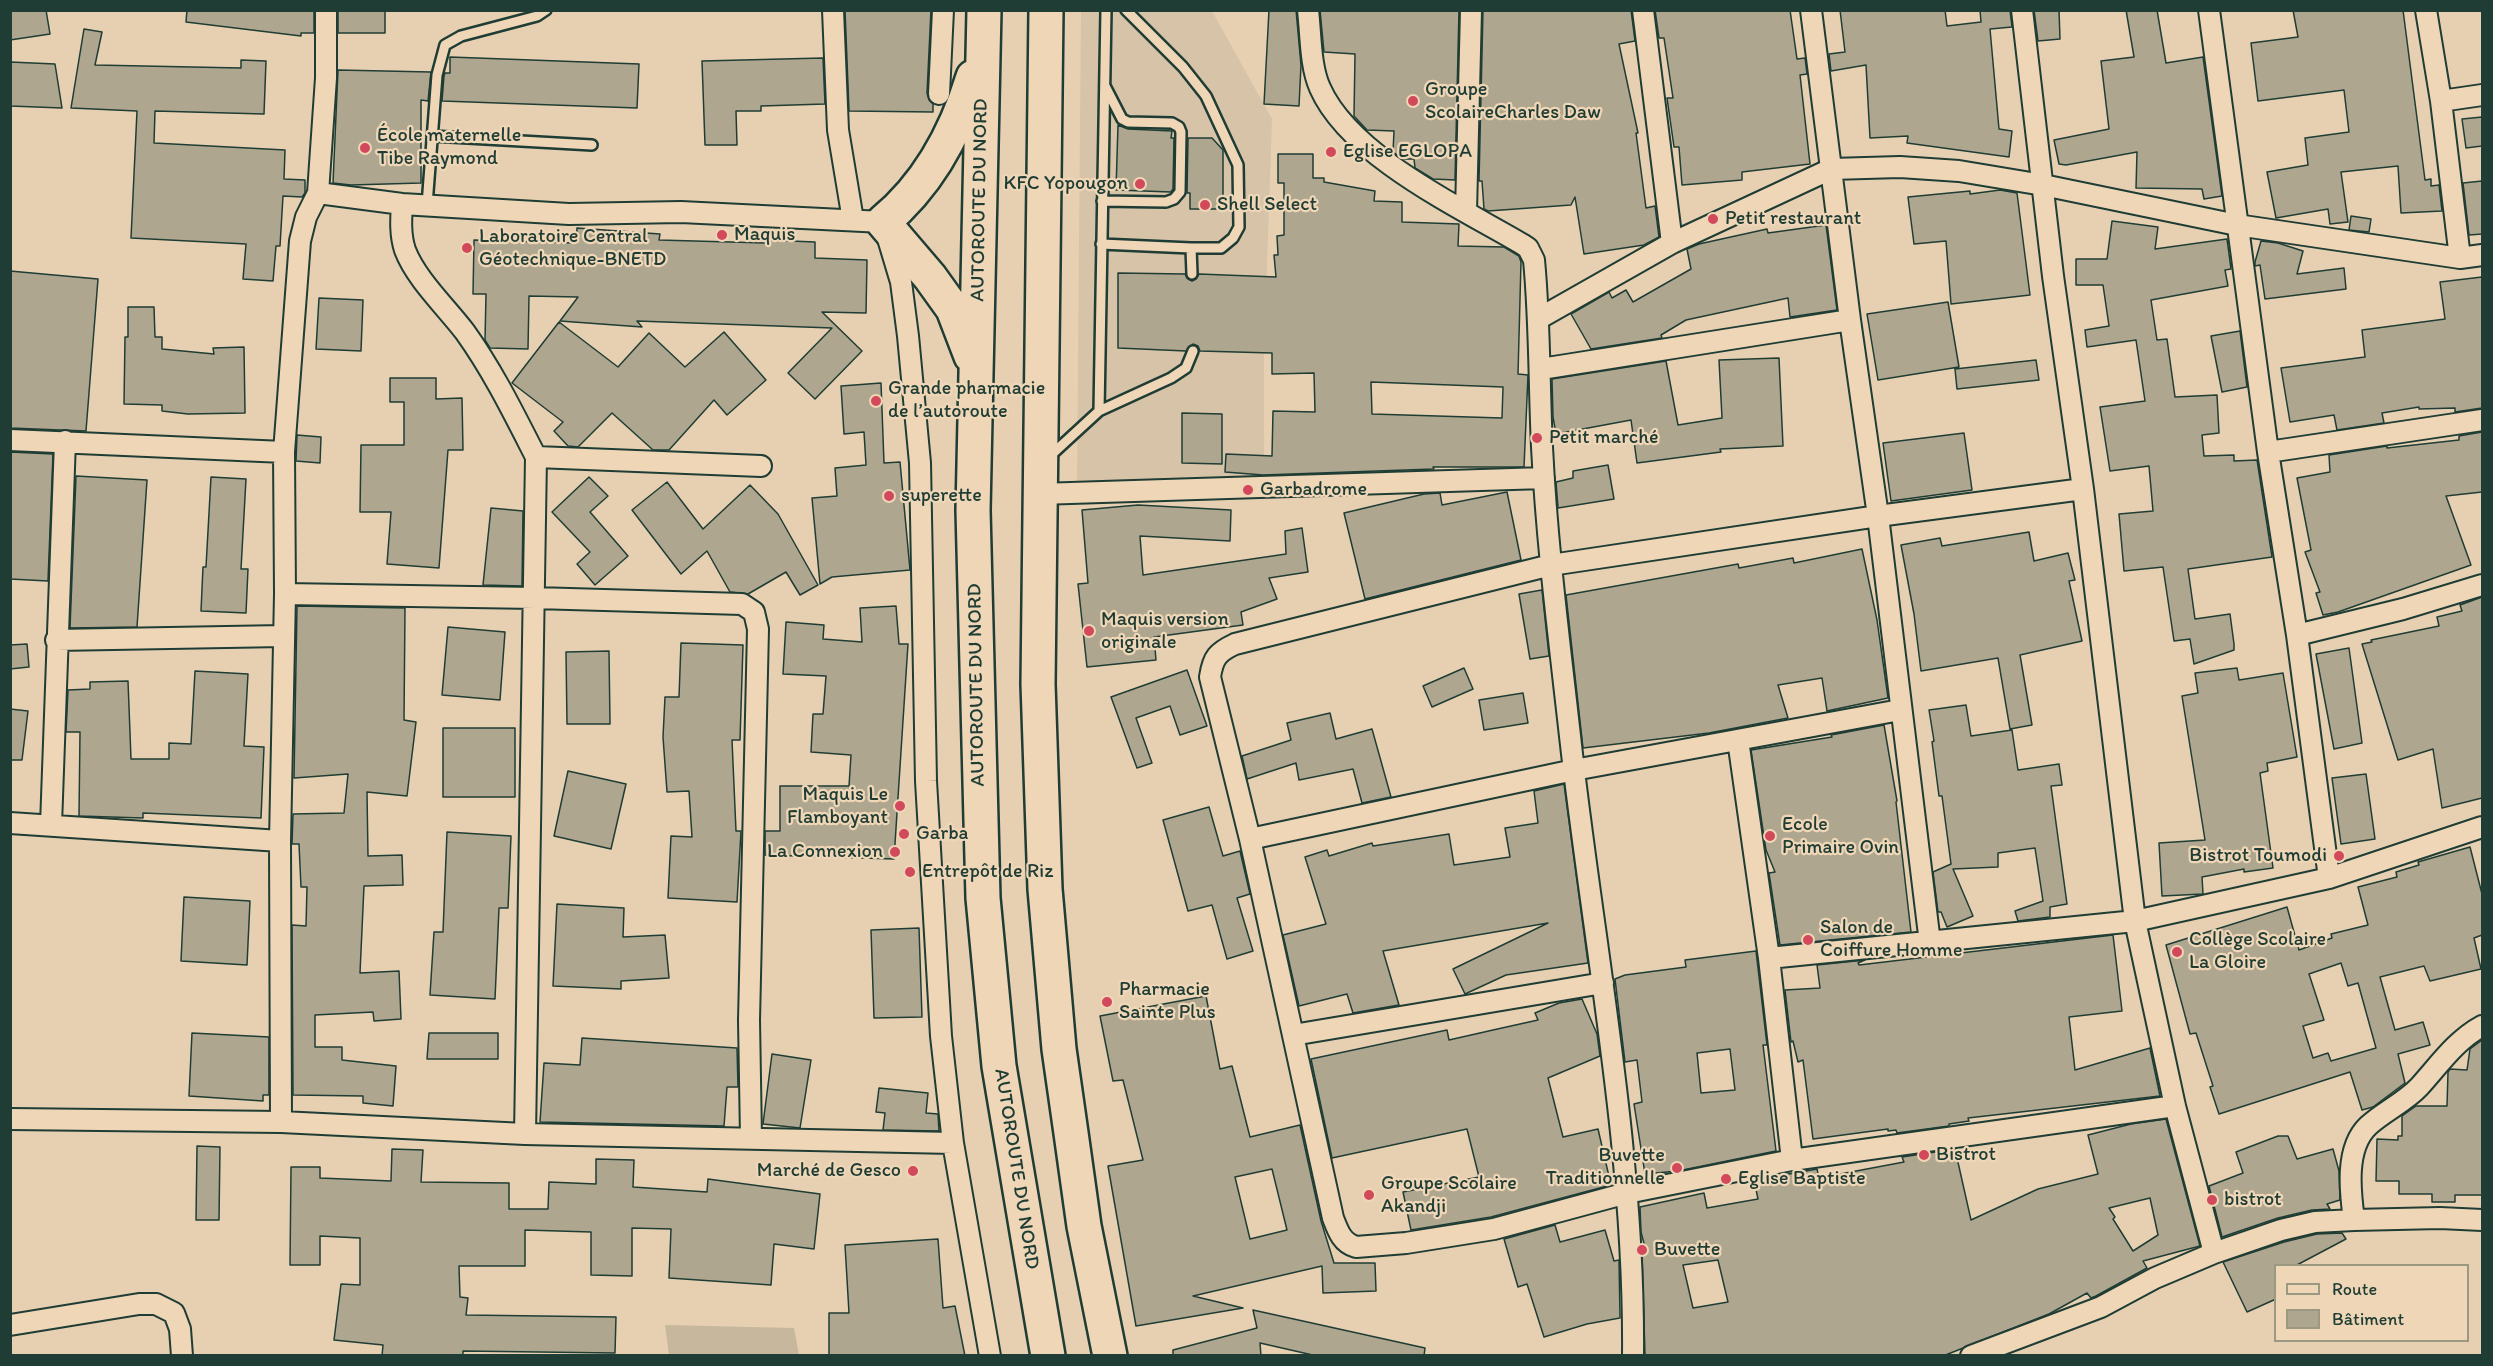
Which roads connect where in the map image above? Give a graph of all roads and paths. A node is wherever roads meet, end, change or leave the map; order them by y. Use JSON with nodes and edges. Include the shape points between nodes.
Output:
{"nodes":[{"id":1,"x":326,"y":10,"type":"edge"},
{"id":2,"x":546,"y":10,"type":"edge"},
{"id":3,"x":833,"y":10,"type":"edge"},
{"id":4,"x":943,"y":10,"type":"edge"},
{"id":5,"x":984,"y":10,"type":"edge"},
{"id":6,"x":1046,"y":10,"type":"edge"},
{"id":7,"x":1106,"y":10,"type":"edge"},
{"id":8,"x":1126,"y":10,"type":"edge"},
{"id":9,"x":1308,"y":10,"type":"edge"},
{"id":10,"x":1472,"y":10,"type":"edge"},
{"id":11,"x":1642,"y":10,"type":"edge"},
{"id":12,"x":1811,"y":10,"type":"edge"},
{"id":13,"x":2022,"y":10,"type":"edge"},
{"id":14,"x":2210,"y":10,"type":"edge"},
{"id":15,"x":2426,"y":10,"type":"edge"},
{"id":16,"x":983,"y":44,"type":"junction"},
{"id":17,"x":1105,"y":84,"type":"junction"},
{"id":18,"x":939,"y":94,"type":"dead end"},
{"id":19,"x":2482,"y":95,"type":"edge"},
{"id":20,"x":2441,"y":101,"type":"junction"},
{"id":21,"x":432,"y":136,"type":"junction"},
{"id":22,"x":592,"y":145,"type":"dead end"},
{"id":23,"x":1831,"y":169,"type":"junction"},
{"id":24,"x":2043,"y":185,"type":"junction"},
{"id":25,"x":318,"y":193,"type":"junction"},
{"id":26,"x":1102,"y":201,"type":"junction"},
{"id":27,"x":402,"y":204,"type":"junction"},
{"id":28,"x":427,"y":205,"type":"junction"},
{"id":29,"x":1466,"y":212,"type":"junction"},
{"id":30,"x":868,"y":221,"type":"junction"},
{"id":31,"x":2237,"y":225,"type":"junction"},
{"id":32,"x":1672,"y":243,"type":"junction"},
{"id":33,"x":1101,"y":244,"type":"junction"},
{"id":34,"x":1191,"y":248,"type":"junction"},
{"id":35,"x":2482,"y":255,"type":"edge"},
{"id":36,"x":2460,"y":258,"type":"junction"},
{"id":37,"x":1192,"y":274,"type":"dead end"},
{"id":38,"x":1538,"y":320,"type":"junction"},
{"id":39,"x":1850,"y":320,"type":"junction"},
{"id":40,"x":1193,"y":351,"type":"dead end"},
{"id":41,"x":1541,"y":369,"type":"junction"},
{"id":42,"x":977,"y":371,"type":"junction"},
{"id":43,"x":1099,"y":411,"type":"junction"},
{"id":44,"x":2482,"y":420,"type":"edge"},
{"id":45,"x":10,"y":440,"type":"edge"},
{"id":46,"x":65,"y":441,"type":"junction"},
{"id":47,"x":285,"y":452,"type":"junction"},
{"id":48,"x":2268,"y":452,"type":"junction"},
{"id":49,"x":536,"y":457,"type":"junction"},
{"id":50,"x":761,"y":466,"type":"dead end"},
{"id":51,"x":1544,"y":478,"type":"junction"},
{"id":52,"x":1039,"y":480,"type":"junction"},
{"id":53,"x":2083,"y":489,"type":"junction"},
{"id":54,"x":1878,"y":516,"type":"junction"},
{"id":55,"x":1551,"y":565,"type":"junction"},
{"id":56,"x":2482,"y":585,"type":"edge"},
{"id":57,"x":285,"y":594,"type":"junction"},
{"id":58,"x":535,"y":597,"type":"junction"},
{"id":59,"x":2297,"y":635,"type":"junction"},
{"id":60,"x":283,"y":636,"type":"junction"},
{"id":61,"x":56,"y":640,"type":"junction"},
{"id":62,"x":1900,"y":710,"type":"junction"},
{"id":63,"x":1738,"y":740,"type":"junction"},
{"id":64,"x":1574,"y":770,"type":"junction"},
{"id":65,"x":10,"y":823,"type":"edge"},
{"id":66,"x":51,"y":825,"type":"junction"},
{"id":67,"x":2482,"y":827,"type":"edge"},
{"id":68,"x":1251,"y":838,"type":"junction"},
{"id":69,"x":280,"y":841,"type":"junction"},
{"id":70,"x":2329,"y":878,"type":"junction"},
{"id":71,"x":2135,"y":921,"type":"junction"},
{"id":72,"x":1930,"y":943,"type":"junction"},
{"id":73,"x":1768,"y":958,"type":"junction"},
{"id":74,"x":1603,"y":983,"type":"junction"},
{"id":75,"x":2482,"y":1026,"type":"edge"},
{"id":76,"x":1293,"y":1035,"type":"junction"},
{"id":77,"x":2175,"y":1106,"type":"junction"},
{"id":78,"x":10,"y":1119,"type":"edge"},
{"id":79,"x":281,"y":1122,"type":"junction"},
{"id":80,"x":525,"y":1134,"type":"junction"},
{"id":81,"x":752,"y":1138,"type":"junction"},
{"id":82,"x":953,"y":1143,"type":"junction"},
{"id":83,"x":1792,"y":1160,"type":"junction"},
{"id":84,"x":1627,"y":1193,"type":"junction"},
{"id":85,"x":2354,"y":1220,"type":"junction"},
{"id":86,"x":2482,"y":1220,"type":"edge"},
{"id":87,"x":2214,"y":1253,"type":"junction"},
{"id":88,"x":10,"y":1325,"type":"edge"},
{"id":89,"x":182,"y":1356,"type":"edge"},
{"id":90,"x":990,"y":1356,"type":"edge"},
{"id":91,"x":1048,"y":1356,"type":"edge"},
{"id":92,"x":1110,"y":1356,"type":"edge"},
{"id":93,"x":1633,"y":1356,"type":"edge"},
{"id":94,"x":1971,"y":1356,"type":"edge"}],
"edges":[{"from":1,"to":25,"type":"street"},
{"from":2,"to":21,"type":"lane","via":[[537,16],[460,36],[445,45],[437,75]]},
{"from":3,"to":30,"type":"street","via":[[838,130]]},
{"from":4,"to":18,"type":"street"},
{"from":5,"to":16,"type":"highway","name":"AUTOROUTE DU NORD"},
{"from":6,"to":52,"type":"highway"},
{"from":7,"to":17,"type":"lane"},
{"from":8,"to":34,"type":"lane","via":[[1206,96],[1238,165],[1239,227],[1233,238],[1221,248]]},
{"from":9,"to":29,"type":"street","via":[[1319,87],[1333,111],[1367,148]]},
{"from":10,"to":29,"type":"street"},
{"from":11,"to":32,"type":"street"},
{"from":12,"to":23,"type":"street"},
{"from":13,"to":24,"type":"street"},
{"from":14,"to":31,"type":"street"},
{"from":15,"to":20,"type":"street"},
{"from":16,"to":30,"type":"highway","via":[[961,116],[939,157],[905,204]]},
{"from":16,"to":42,"type":"highway","name":"AUTOROUTE DU NORD"},
{"from":17,"to":26,"type":"lane"},
{"from":17,"to":26,"type":"lane","via":[[1122,119],[1179,127],[1180,192],[1166,202]]},
{"from":19,"to":20,"type":"street"},
{"from":20,"to":36,"type":"street"},
{"from":21,"to":22,"type":"lane"},
{"from":21,"to":28,"type":"lane"},
{"from":23,"to":24,"type":"street","via":[[1900,167],[1959,171]]},
{"from":23,"to":32,"type":"street"},
{"from":23,"to":39,"type":"street"},
{"from":24,"to":31,"type":"street"},
{"from":24,"to":53,"type":"street"},
{"from":25,"to":27,"type":"street"},
{"from":25,"to":47,"type":"street","via":[[300,241]]},
{"from":26,"to":33,"type":"lane"},
{"from":27,"to":28,"type":"street"},
{"from":27,"to":49,"type":"street","via":[[401,229],[406,250],[466,333]]},
{"from":28,"to":30,"type":"street","via":[[570,214],[681,212]]},
{"from":29,"to":38,"type":"street","via":[[1532,253]]},
{"from":30,"to":42,"type":"highway","via":[[930,277],[952,309]]},
{"from":30,"to":82,"type":"street","via":[[901,282],[920,463],[923,688],[932,902]]},
{"from":31,"to":36,"type":"street"},
{"from":31,"to":48,"type":"street"},
{"from":32,"to":38,"type":"street"},
{"from":33,"to":34,"type":"lane"},
{"from":33,"to":43,"type":"lane"},
{"from":34,"to":37,"type":"lane"},
{"from":35,"to":36,"type":"street"},
{"from":38,"to":41,"type":"street"},
{"from":39,"to":41,"type":"street"},
{"from":39,"to":54,"type":"street"},
{"from":40,"to":43,"type":"lane","via":[[1186,368],[1171,378]]},
{"from":41,"to":51,"type":"street"},
{"from":42,"to":91,"type":"highway","name":"AUTOROUTE DU NORD","via":[[973,510],[983,898],[999,1066]]},
{"from":43,"to":52,"type":"lane"},
{"from":44,"to":48,"type":"street"},
{"from":45,"to":46,"type":"street"},
{"from":46,"to":47,"type":"street"},
{"from":46,"to":61,"type":"street"},
{"from":47,"to":57,"type":"street"},
{"from":48,"to":59,"type":"street"},
{"from":49,"to":50,"type":"street"},
{"from":49,"to":58,"type":"street"},
{"from":51,"to":52,"type":"street"},
{"from":51,"to":55,"type":"street"},
{"from":52,"to":92,"type":"highway","via":[[1038,684],[1046,901],[1059,1049],[1080,1203]]},
{"from":53,"to":54,"type":"street"},
{"from":53,"to":71,"type":"street"},
{"from":54,"to":55,"type":"street"},
{"from":54,"to":62,"type":"street"},
{"from":55,"to":64,"type":"street"},
{"from":55,"to":68,"type":"street","via":[[1235,644],[1220,651],[1213,659],[1210,677]]},
{"from":56,"to":59,"type":"street"},
{"from":57,"to":58,"type":"street"},
{"from":57,"to":60,"type":"street"},
{"from":58,"to":80,"type":"street"},
{"from":58,"to":81,"type":"street","via":[[742,604],[754,612],[758,629],[750,1008]]},
{"from":59,"to":70,"type":"street"},
{"from":60,"to":61,"type":"street"},
{"from":60,"to":69,"type":"street"},
{"from":61,"to":66,"type":"street"},
{"from":62,"to":63,"type":"street"},
{"from":62,"to":72,"type":"street"},
{"from":63,"to":64,"type":"street"},
{"from":63,"to":73,"type":"street"},
{"from":64,"to":68,"type":"street"},
{"from":64,"to":74,"type":"street"},
{"from":65,"to":66,"type":"street"},
{"from":66,"to":69,"type":"street"},
{"from":67,"to":70,"type":"street"},
{"from":68,"to":76,"type":"street"},
{"from":69,"to":79,"type":"street"},
{"from":70,"to":71,"type":"street"},
{"from":71,"to":72,"type":"street"},
{"from":71,"to":77,"type":"street"},
{"from":72,"to":73,"type":"street"},
{"from":73,"to":83,"type":"street"},
{"from":74,"to":76,"type":"street"},
{"from":74,"to":84,"type":"street"},
{"from":75,"to":85,"type":"street","via":[[2443,1057],[2418,1088],[2366,1128],[2350,1170]]},
{"from":76,"to":84,"type":"street","via":[[1333,1218],[1342,1239],[1350,1245],[1406,1243],[1494,1229]]},
{"from":77,"to":83,"type":"street"},
{"from":77,"to":87,"type":"street"},
{"from":78,"to":79,"type":"street"},
{"from":79,"to":80,"type":"street"},
{"from":80,"to":81,"type":"street"},
{"from":81,"to":82,"type":"street"},
{"from":82,"to":90,"type":"street"},
{"from":83,"to":84,"type":"street"},
{"from":84,"to":93,"type":"street"},
{"from":85,"to":86,"type":"street"},
{"from":85,"to":87,"type":"street","via":[[2316,1222],[2281,1230]]},
{"from":87,"to":94,"type":"street","via":[[2101,1307]]},
{"from":88,"to":89,"type":"street","via":[[156,1304],[174,1313]]}]}
